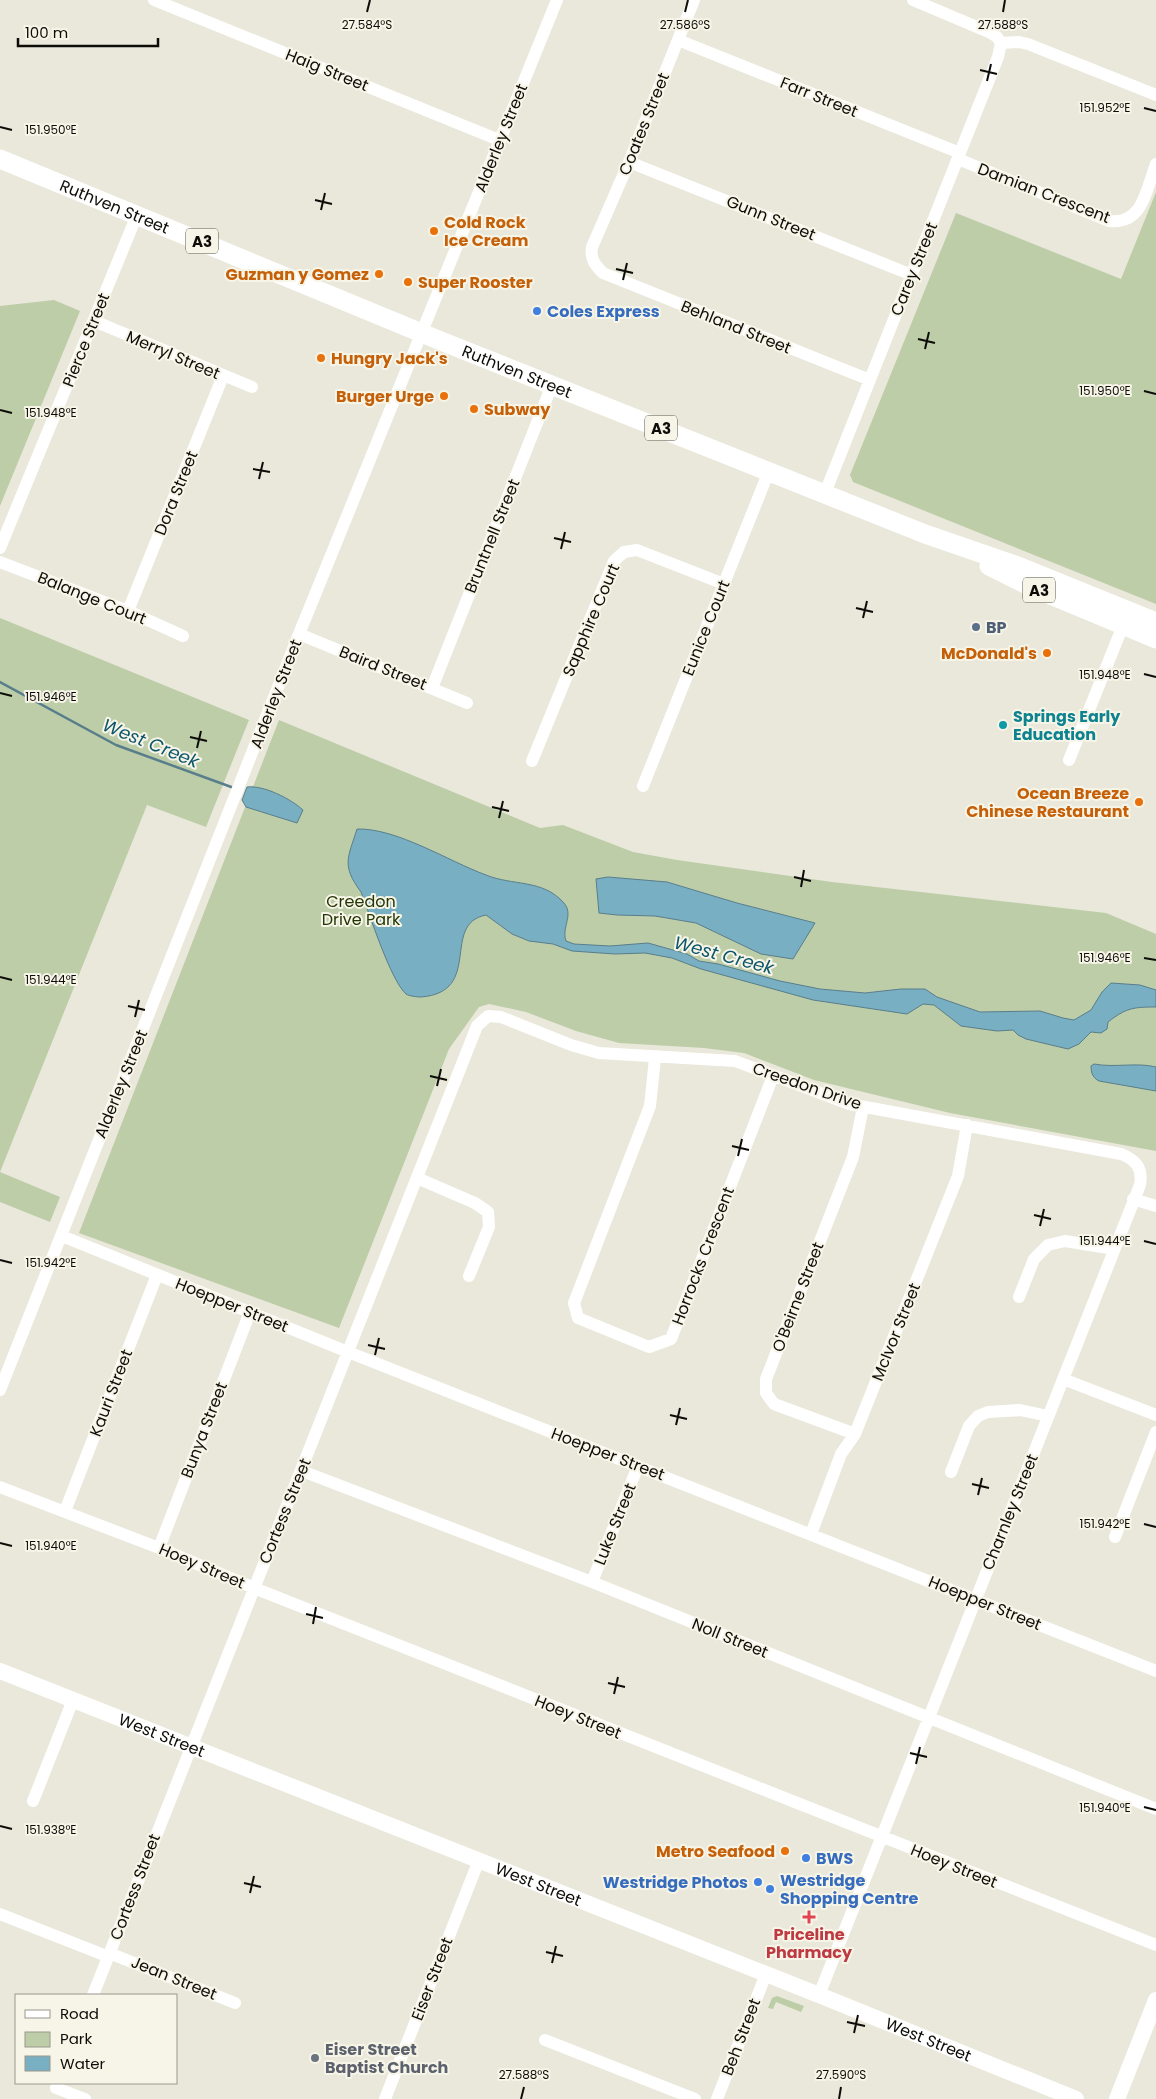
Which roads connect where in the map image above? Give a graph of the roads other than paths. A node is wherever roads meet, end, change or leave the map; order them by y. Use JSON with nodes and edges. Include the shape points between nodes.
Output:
{"nodes":[{"id":1,"x":154,"y":0,"type":"edge"},
{"id":2,"x":557,"y":0,"type":"edge"},
{"id":3,"x":694,"y":0,"type":"edge"},
{"id":4,"x":912,"y":0,"type":"edge"},
{"id":5,"x":678,"y":40,"type":"junction"},
{"id":6,"x":1001,"y":43,"type":"junction"},
{"id":7,"x":1156,"y":95,"type":"edge"},
{"id":8,"x":499,"y":140,"type":"junction"},
{"id":9,"x":959,"y":156,"type":"junction"},
{"id":10,"x":0,"y":159,"type":"edge"},
{"id":11,"x":629,"y":162,"type":"junction"},
{"id":12,"x":1156,"y":164,"type":"edge"},
{"id":13,"x":137,"y":215,"type":"junction"},
{"id":14,"x":592,"y":247,"type":"joint"},
{"id":15,"x":912,"y":275,"type":"junction"},
{"id":16,"x":94,"y":321,"type":"junction"},
{"id":17,"x":422,"y":332,"type":"junction"},
{"id":18,"x":223,"y":376,"type":"junction"},
{"id":19,"x":870,"y":380,"type":"junction"},
{"id":20,"x":552,"y":385,"type":"junction"},
{"id":21,"x":252,"y":387,"type":"dead end"},
{"id":22,"x":769,"y":471,"type":"junction"},
{"id":23,"x":825,"y":494,"type":"junction"},
{"id":24,"x":0,"y":548,"type":"edge"},
{"id":25,"x":0,"y":562,"type":"edge"},
{"id":26,"x":724,"y":584,"type":"junction"},
{"id":27,"x":128,"y":611,"type":"junction"},
{"id":28,"x":1126,"y":619,"type":"junction"},
{"id":29,"x":1156,"y":622,"type":"edge"},
{"id":30,"x":299,"y":634,"type":"junction"},
{"id":31,"x":184,"y":636,"type":"dead end"},
{"id":32,"x":1156,"y":639,"type":"edge"},
{"id":33,"x":432,"y":688,"type":"junction"},
{"id":34,"x":467,"y":703,"type":"dead end"},
{"id":35,"x":1069,"y":760,"type":"dead end"},
{"id":36,"x":532,"y":761,"type":"dead end"},
{"id":37,"x":643,"y":786,"type":"dead end"},
{"id":38,"x":477,"y":1026,"type":"joint"},
{"id":39,"x":655,"y":1058,"type":"junction"},
{"id":40,"x":774,"y":1076,"type":"junction"},
{"id":41,"x":863,"y":1107,"type":"junction"},
{"id":42,"x":967,"y":1125,"type":"junction"},
{"id":43,"x":1140,"y":1168,"type":"joint"},
{"id":44,"x":417,"y":1178,"type":"junction"},
{"id":45,"x":1134,"y":1199,"type":"junction"},
{"id":46,"x":1156,"y":1206,"type":"edge"},
{"id":47,"x":62,"y":1236,"type":"junction"},
{"id":48,"x":1114,"y":1249,"type":"junction"},
{"id":49,"x":157,"y":1275,"type":"junction"},
{"id":50,"x":469,"y":1276,"type":"dead end"},
{"id":51,"x":1018,"y":1297,"type":"dead end"},
{"id":52,"x":250,"y":1312,"type":"junction"},
{"id":53,"x":348,"y":1352,"type":"junction"},
{"id":54,"x":1064,"y":1379,"type":"junction"},
{"id":55,"x":0,"y":1390,"type":"edge"},
{"id":56,"x":1156,"y":1415,"type":"edge"},
{"id":57,"x":1048,"y":1416,"type":"junction"},
{"id":58,"x":1156,"y":1432,"type":"edge"},
{"id":59,"x":855,"y":1434,"type":"junction"},
{"id":60,"x":638,"y":1466,"type":"junction"},
{"id":61,"x":302,"y":1471,"type":"junction"},
{"id":62,"x":951,"y":1472,"type":"dead end"},
{"id":63,"x":0,"y":1487,"type":"edge"},
{"id":64,"x":64,"y":1511,"type":"junction"},
{"id":65,"x":811,"y":1534,"type":"junction"},
{"id":66,"x":1115,"y":1537,"type":"dead end"},
{"id":67,"x":158,"y":1548,"type":"junction"},
{"id":68,"x":592,"y":1582,"type":"junction"},
{"id":69,"x":254,"y":1588,"type":"junction"},
{"id":70,"x":975,"y":1599,"type":"junction"},
{"id":71,"x":0,"y":1671,"type":"edge"},
{"id":72,"x":1156,"y":1671,"type":"edge"},
{"id":73,"x":73,"y":1700,"type":"junction"},
{"id":74,"x":928,"y":1718,"type":"junction"},
{"id":75,"x":191,"y":1746,"type":"junction"},
{"id":76,"x":33,"y":1800,"type":"dead end"},
{"id":77,"x":1156,"y":1809,"type":"edge"},
{"id":78,"x":881,"y":1837,"type":"junction"},
{"id":79,"x":479,"y":1860,"type":"junction"},
{"id":80,"x":0,"y":1914,"type":"edge"},
{"id":81,"x":1156,"y":1946,"type":"edge"},
{"id":82,"x":109,"y":1955,"type":"junction"},
{"id":83,"x":766,"y":1974,"type":"junction"},
{"id":84,"x":93,"y":1994,"type":"edge"},
{"id":85,"x":819,"y":1995,"type":"junction"},
{"id":86,"x":1156,"y":2000,"type":"edge"},
{"id":87,"x":235,"y":2003,"type":"dead end"},
{"id":88,"x":545,"y":2040,"type":"dead end"},
{"id":89,"x":56,"y":2090,"type":"edge"},
{"id":90,"x":85,"y":2099,"type":"edge"},
{"id":91,"x":385,"y":2099,"type":"edge"},
{"id":92,"x":695,"y":2099,"type":"edge"},
{"id":93,"x":717,"y":2099,"type":"edge"},
{"id":94,"x":1076,"y":2099,"type":"edge"},
{"id":95,"x":1117,"y":2099,"type":"edge"}],
"edges":[{"from":1,"to":8,"type":"street","name":"Haig Street"},
{"from":2,"to":8,"type":"street","name":"Alderley Street"},
{"from":3,"to":5,"type":"street","name":"Coates Street"},
{"from":4,"to":6,"type":"street","via":[[991,33]]},
{"from":5,"to":9,"type":"street","name":"Farr Street"},
{"from":5,"to":11,"type":"street","name":"Coates Street"},
{"from":6,"to":7,"type":"street","via":[[1028,44]]},
{"from":6,"to":9,"type":"street","name":"Carey Street"},
{"from":8,"to":17,"type":"street","name":"Alderley Street"},
{"from":9,"to":12,"type":"street","name":"Damian Crescent","via":[[1117,222],[1131,218],[1137,212]]},
{"from":9,"to":15,"type":"street","name":"Carey Street"},
{"from":10,"to":13,"type":"highway","name":"Ruthven Street","number":"A3"},
{"from":11,"to":14,"type":"street","name":"Coates Street"},
{"from":11,"to":15,"type":"street","name":"Gunn Street"},
{"from":13,"to":16,"type":"street","name":"Pierce Street"},
{"from":13,"to":17,"type":"highway","name":"Ruthven Street","number":"A3"},
{"from":14,"to":19,"type":"street","name":"Behland Street","via":[[593,260],[603,273]]},
{"from":15,"to":19,"type":"street","name":"Carey Street"},
{"from":16,"to":18,"type":"street","name":"Merryl Street"},
{"from":16,"to":24,"type":"street","name":"Pierce Street"},
{"from":17,"to":20,"type":"highway","name":"Ruthven Street","number":"A3"},
{"from":17,"to":30,"type":"street","name":"Alderley Street"},
{"from":18,"to":21,"type":"street","name":"Merryl Street"},
{"from":18,"to":27,"type":"street","name":"Dora Street"},
{"from":19,"to":23,"type":"street","name":"Carey Street"},
{"from":20,"to":22,"type":"highway","name":"Ruthven Street","number":"A3"},
{"from":20,"to":33,"type":"street","name":"Bruntnell Street"},
{"from":22,"to":23,"type":"highway","name":"Ruthven Street","number":"A3"},
{"from":22,"to":26,"type":"street","name":"Eunice Court"},
{"from":23,"to":28,"type":"highway","name":"Ruthven Street","number":"A3","via":[[925,534],[1018,566]]},
{"from":25,"to":27,"type":"street","name":"Balange Court"},
{"from":26,"to":36,"type":"street","name":"Sapphire Court","via":[[637,550],[624,552],[614,561]]},
{"from":26,"to":37,"type":"street","name":"Eunice Court"},
{"from":27,"to":31,"type":"street","name":"Balange Court"},
{"from":28,"to":29,"type":"highway","name":"Ruthven Street","number":"A3"},
{"from":28,"to":32,"type":"highway","name":"Ruthven Street","number":"A3"},
{"from":28,"to":35,"type":"street"},
{"from":30,"to":33,"type":"street","name":"Baird Street"},
{"from":30,"to":47,"type":"street","name":"Alderley Street"},
{"from":33,"to":34,"type":"street","name":"Baird Street"},
{"from":38,"to":39,"type":"street","name":"Creedon Drive","via":[[488,1016],[501,1017],[599,1054]]},
{"from":38,"to":44,"type":"street","name":"Cortess Street"},
{"from":39,"to":40,"type":"street","name":"Creedon Drive","via":[[735,1061]]},
{"from":39,"to":40,"type":"street","name":"Horrocks Crescent","via":[[650,1106],[574,1303],[578,1318],[649,1347],[671,1339]]},
{"from":40,"to":41,"type":"street","name":"Creedon Drive"},
{"from":41,"to":42,"type":"street","name":"Creedon Drive"},
{"from":41,"to":59,"type":"street","name":"O'Beirne Street","via":[[853,1157],[766,1379],[766,1393],[774,1404]]},
{"from":42,"to":43,"type":"street","name":"Creedon Drive","via":[[1121,1154]]},
{"from":42,"to":59,"type":"street","name":"McIvor Street","via":[[958,1176]]},
{"from":43,"to":45,"type":"street","name":"Charnley Street","via":[[1141,1178]]},
{"from":44,"to":50,"type":"street","via":[[475,1203],[488,1212],[489,1227]]},
{"from":44,"to":53,"type":"street","name":"Cortess Street"},
{"from":45,"to":46,"type":"street"},
{"from":45,"to":48,"type":"street","name":"Charnley Street"},
{"from":47,"to":49,"type":"street","name":"Hoepper Street"},
{"from":47,"to":55,"type":"street","name":"Alderley Street"},
{"from":48,"to":51,"type":"street","via":[[1065,1241],[1048,1245],[1034,1259]]},
{"from":48,"to":54,"type":"street","name":"Charnley Street"},
{"from":49,"to":52,"type":"street","name":"Hoepper Street"},
{"from":49,"to":64,"type":"street","name":"Kauri Street"},
{"from":52,"to":53,"type":"street","name":"Hoepper Street"},
{"from":52,"to":67,"type":"street","name":"Bunya Street"},
{"from":53,"to":60,"type":"street","name":"Hoepper Street"},
{"from":53,"to":61,"type":"street","name":"Cortess Street"},
{"from":54,"to":56,"type":"street"},
{"from":54,"to":57,"type":"street","name":"Charnley Street"},
{"from":57,"to":62,"type":"street","via":[[1020,1410],[988,1412],[978,1416],[969,1426]]},
{"from":57,"to":70,"type":"street","name":"Charnley Street"},
{"from":58,"to":66,"type":"street"},
{"from":59,"to":65,"type":"street","name":"McIvor Street","via":[[842,1454]]},
{"from":60,"to":65,"type":"street","name":"Hoepper Street"},
{"from":60,"to":68,"type":"street","name":"Luke Street"},
{"from":61,"to":68,"type":"street","name":"Noll Street"},
{"from":61,"to":69,"type":"street","name":"Cortess Street"},
{"from":63,"to":64,"type":"street","name":"Hoey Street"},
{"from":64,"to":67,"type":"street","name":"Hoey Street"},
{"from":65,"to":70,"type":"street","name":"Hoepper Street"},
{"from":67,"to":69,"type":"street","name":"Hoey Street"},
{"from":68,"to":74,"type":"street","name":"Noll Street"},
{"from":69,"to":75,"type":"street","name":"Cortess Street"},
{"from":69,"to":78,"type":"street","name":"Hoey Street"},
{"from":70,"to":72,"type":"street","name":"Hoepper Street"},
{"from":70,"to":74,"type":"street","name":"Charnley Street"},
{"from":71,"to":73,"type":"main road","name":"West Street"},
{"from":73,"to":75,"type":"main road","name":"West Street"},
{"from":73,"to":76,"type":"street"},
{"from":74,"to":77,"type":"street","name":"Noll Street"},
{"from":74,"to":78,"type":"street","name":"Charnley Street"},
{"from":75,"to":79,"type":"main road","name":"West Street"},
{"from":75,"to":82,"type":"street","name":"Cortess Street"},
{"from":78,"to":81,"type":"street","name":"Hoey Street"},
{"from":78,"to":85,"type":"street","name":"Charnley Street"},
{"from":79,"to":83,"type":"main road","name":"West Street"},
{"from":79,"to":91,"type":"street","name":"Eiser Street"},
{"from":80,"to":82,"type":"street","name":"Jean Street"},
{"from":82,"to":84,"type":"street","name":"Cortess Street"},
{"from":82,"to":87,"type":"street","name":"Jean Street"},
{"from":83,"to":85,"type":"main road","name":"West Street"},
{"from":83,"to":93,"type":"street","name":"Beh Street"},
{"from":85,"to":94,"type":"main road","name":"West Street"},
{"from":86,"to":95,"type":"main road"},
{"from":88,"to":92,"type":"street"},
{"from":89,"to":90,"type":"street"}]}
